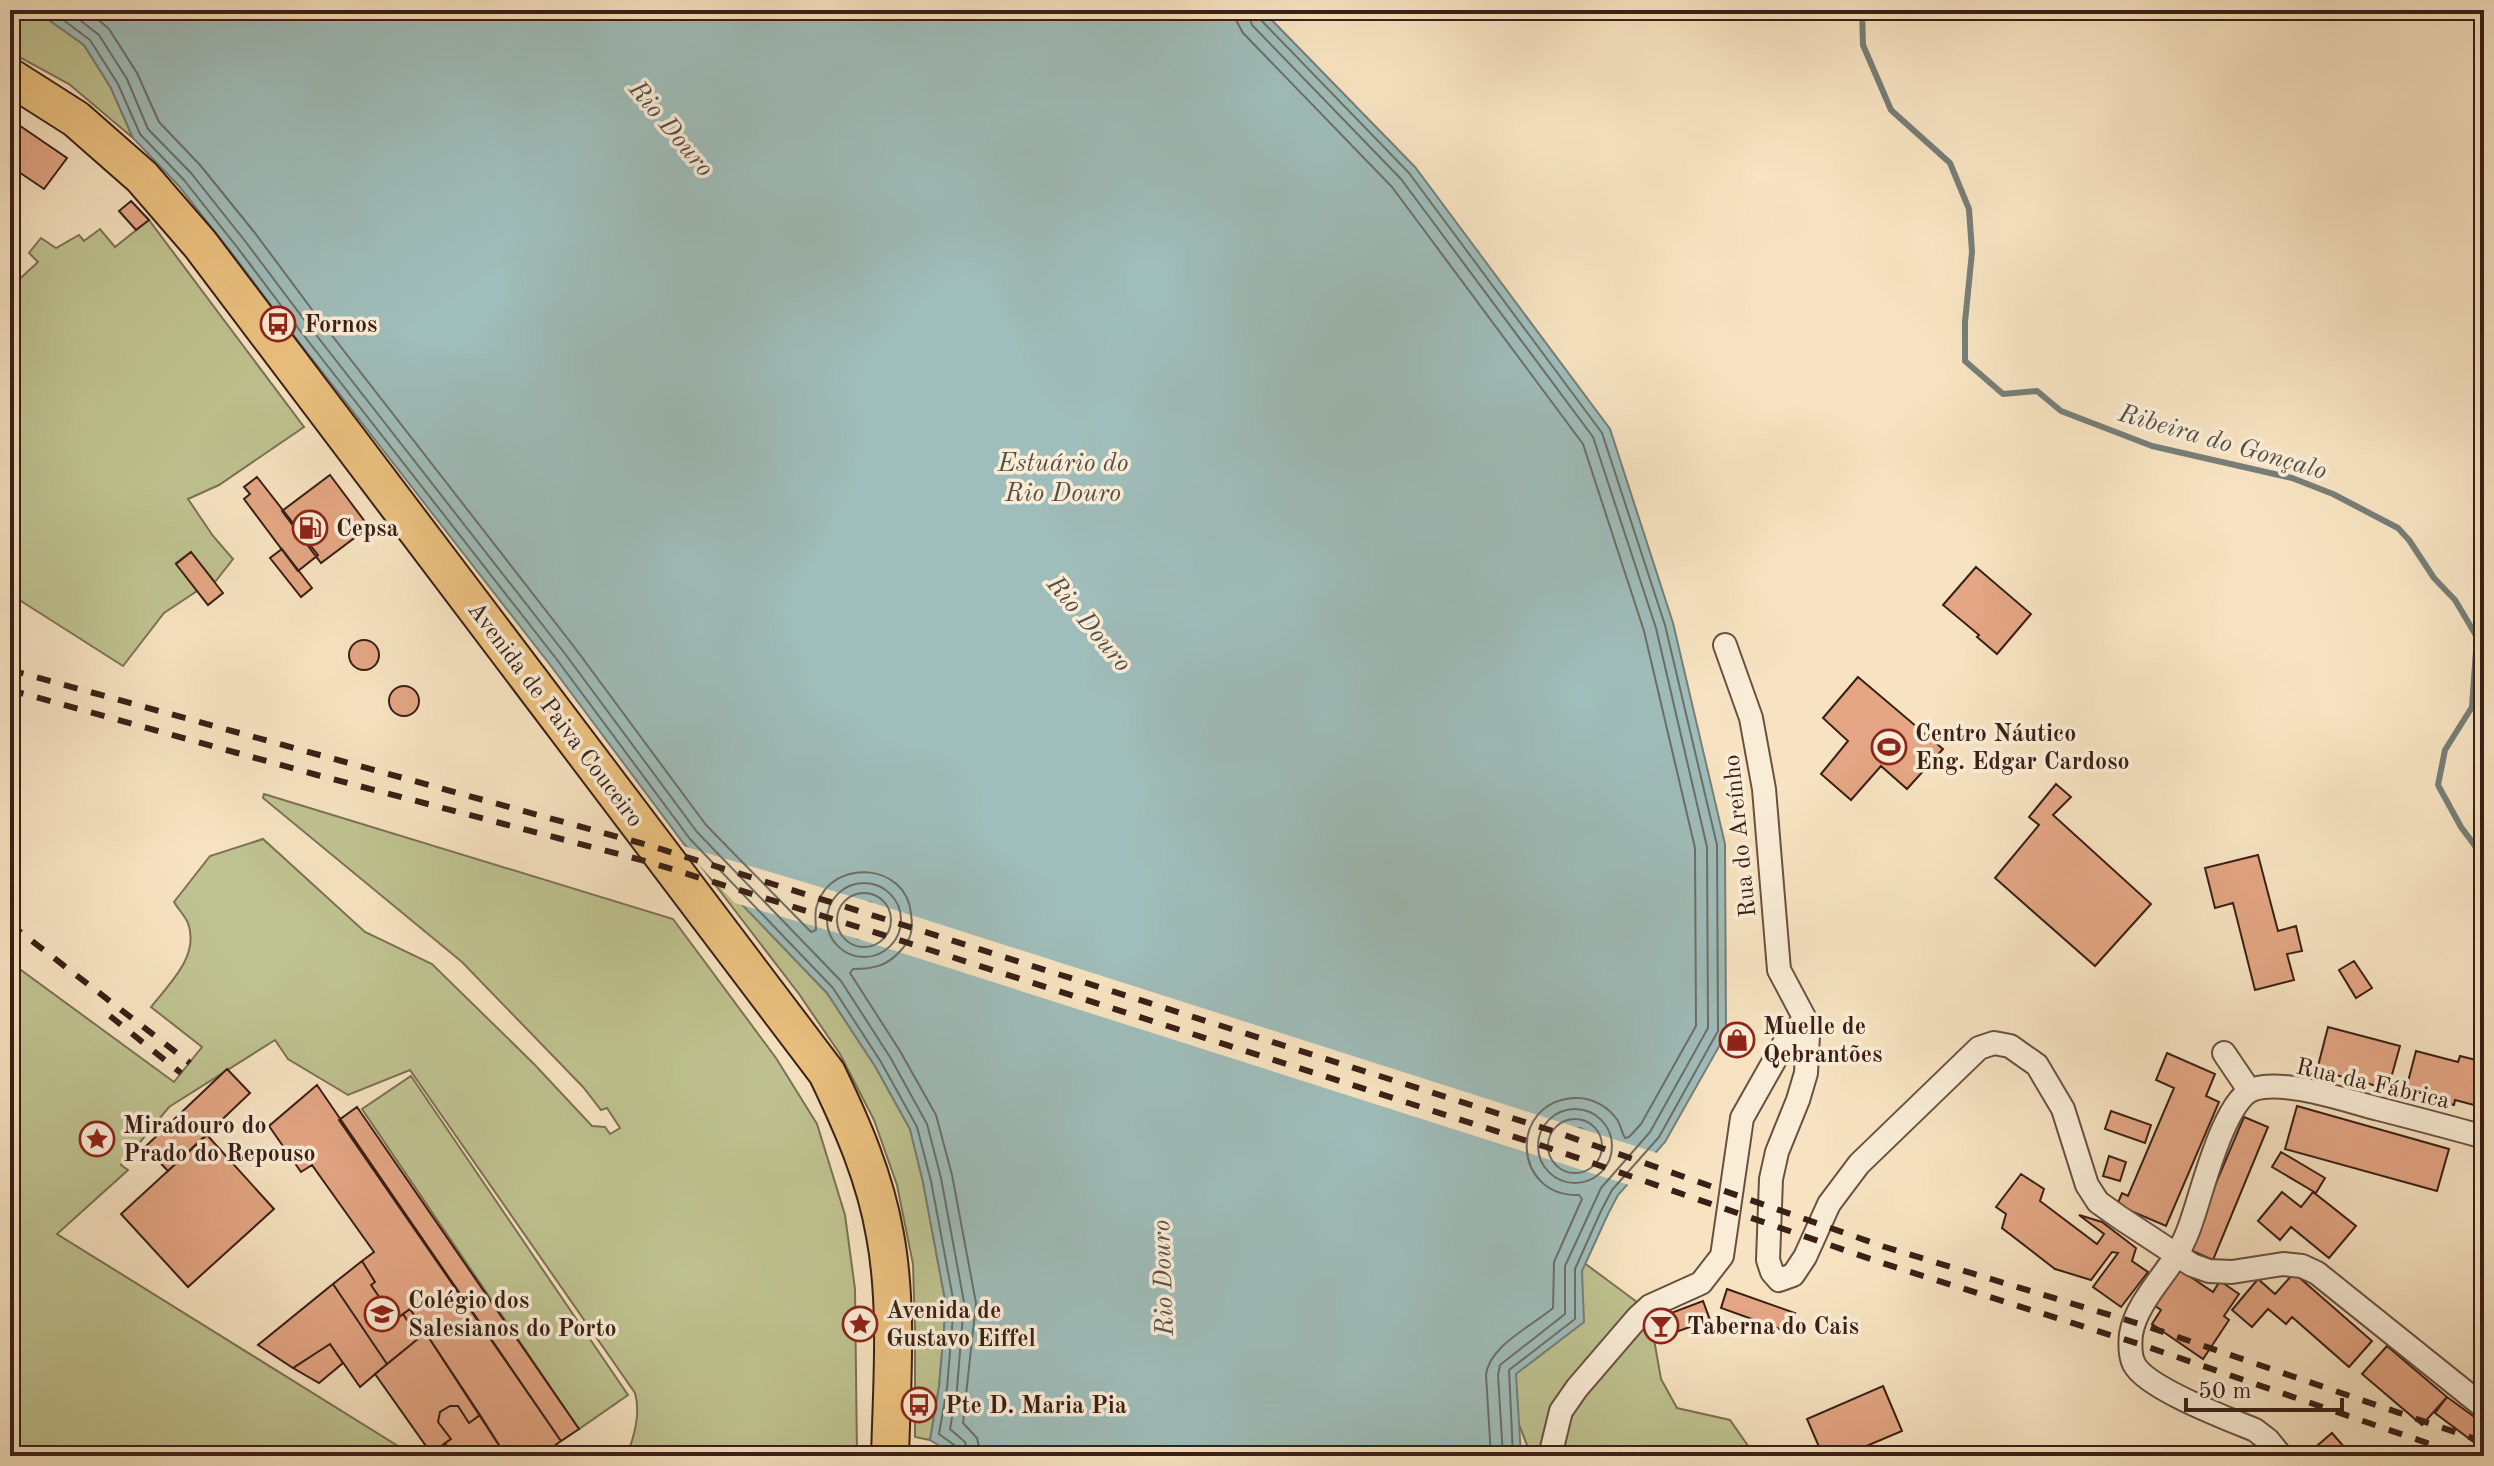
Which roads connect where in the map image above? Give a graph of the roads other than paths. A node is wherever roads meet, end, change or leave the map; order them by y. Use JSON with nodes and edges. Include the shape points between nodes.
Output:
{"nodes":[{"id":1,"x":10,"y":77,"type":"edge"},
{"id":2,"x":1725,"y":645,"type":"dead end"},
{"id":3,"x":1805,"y":1019,"type":"junction"},
{"id":4,"x":2224,"y":1053,"type":"dead end"},
{"id":5,"x":2249,"y":1090,"type":"junction"},
{"id":6,"x":2484,"y":1117,"type":"edge"},
{"id":7,"x":2475,"y":1135,"type":"edge"},
{"id":8,"x":2177,"y":1254,"type":"junction"},
{"id":9,"x":2484,"y":1407,"type":"edge"},
{"id":10,"x":890,"y":1456,"type":"edge"},
{"id":11,"x":1550,"y":1456,"type":"edge"},
{"id":12,"x":2281,"y":1456,"type":"edge"}],
"edges":[{"from":1,"to":10,"type":"main road","name":"Avenida de Paiva Couceiro","via":[[76,119],[142,177],[200,244],[827,1073],[870,1171],[886,1236],[894,1376]]},
{"from":2,"to":3,"type":"street","name":"Rua do Areínho","via":[[1751,718],[1764,789],[1779,970]]},
{"from":3,"to":8,"type":"street","via":[[1806,1073],[1771,1179],[1768,1260],[1779,1280],[1793,1275],[1829,1204],[1859,1164],[1979,1048],[1994,1043],[2025,1056],[2049,1082],[2098,1202]]},
{"from":3,"to":11,"type":"street","via":[[1786,1040],[1742,1118],[1722,1256],[1701,1283],[1638,1317],[1561,1411]]},
{"from":4,"to":5,"type":"street"},
{"from":5,"to":7,"type":"street","name":"Rua da Fábrica","via":[[2305,1090]]},
{"from":5,"to":8,"type":"street","via":[[2233,1107]]},
{"from":6,"to":7,"type":"street"},
{"from":8,"to":9,"type":"street","via":[[2209,1271],[2283,1264],[2317,1273]]},
{"from":8,"to":12,"type":"street","via":[[2131,1334],[2136,1368],[2153,1384],[2255,1430]]}]}
